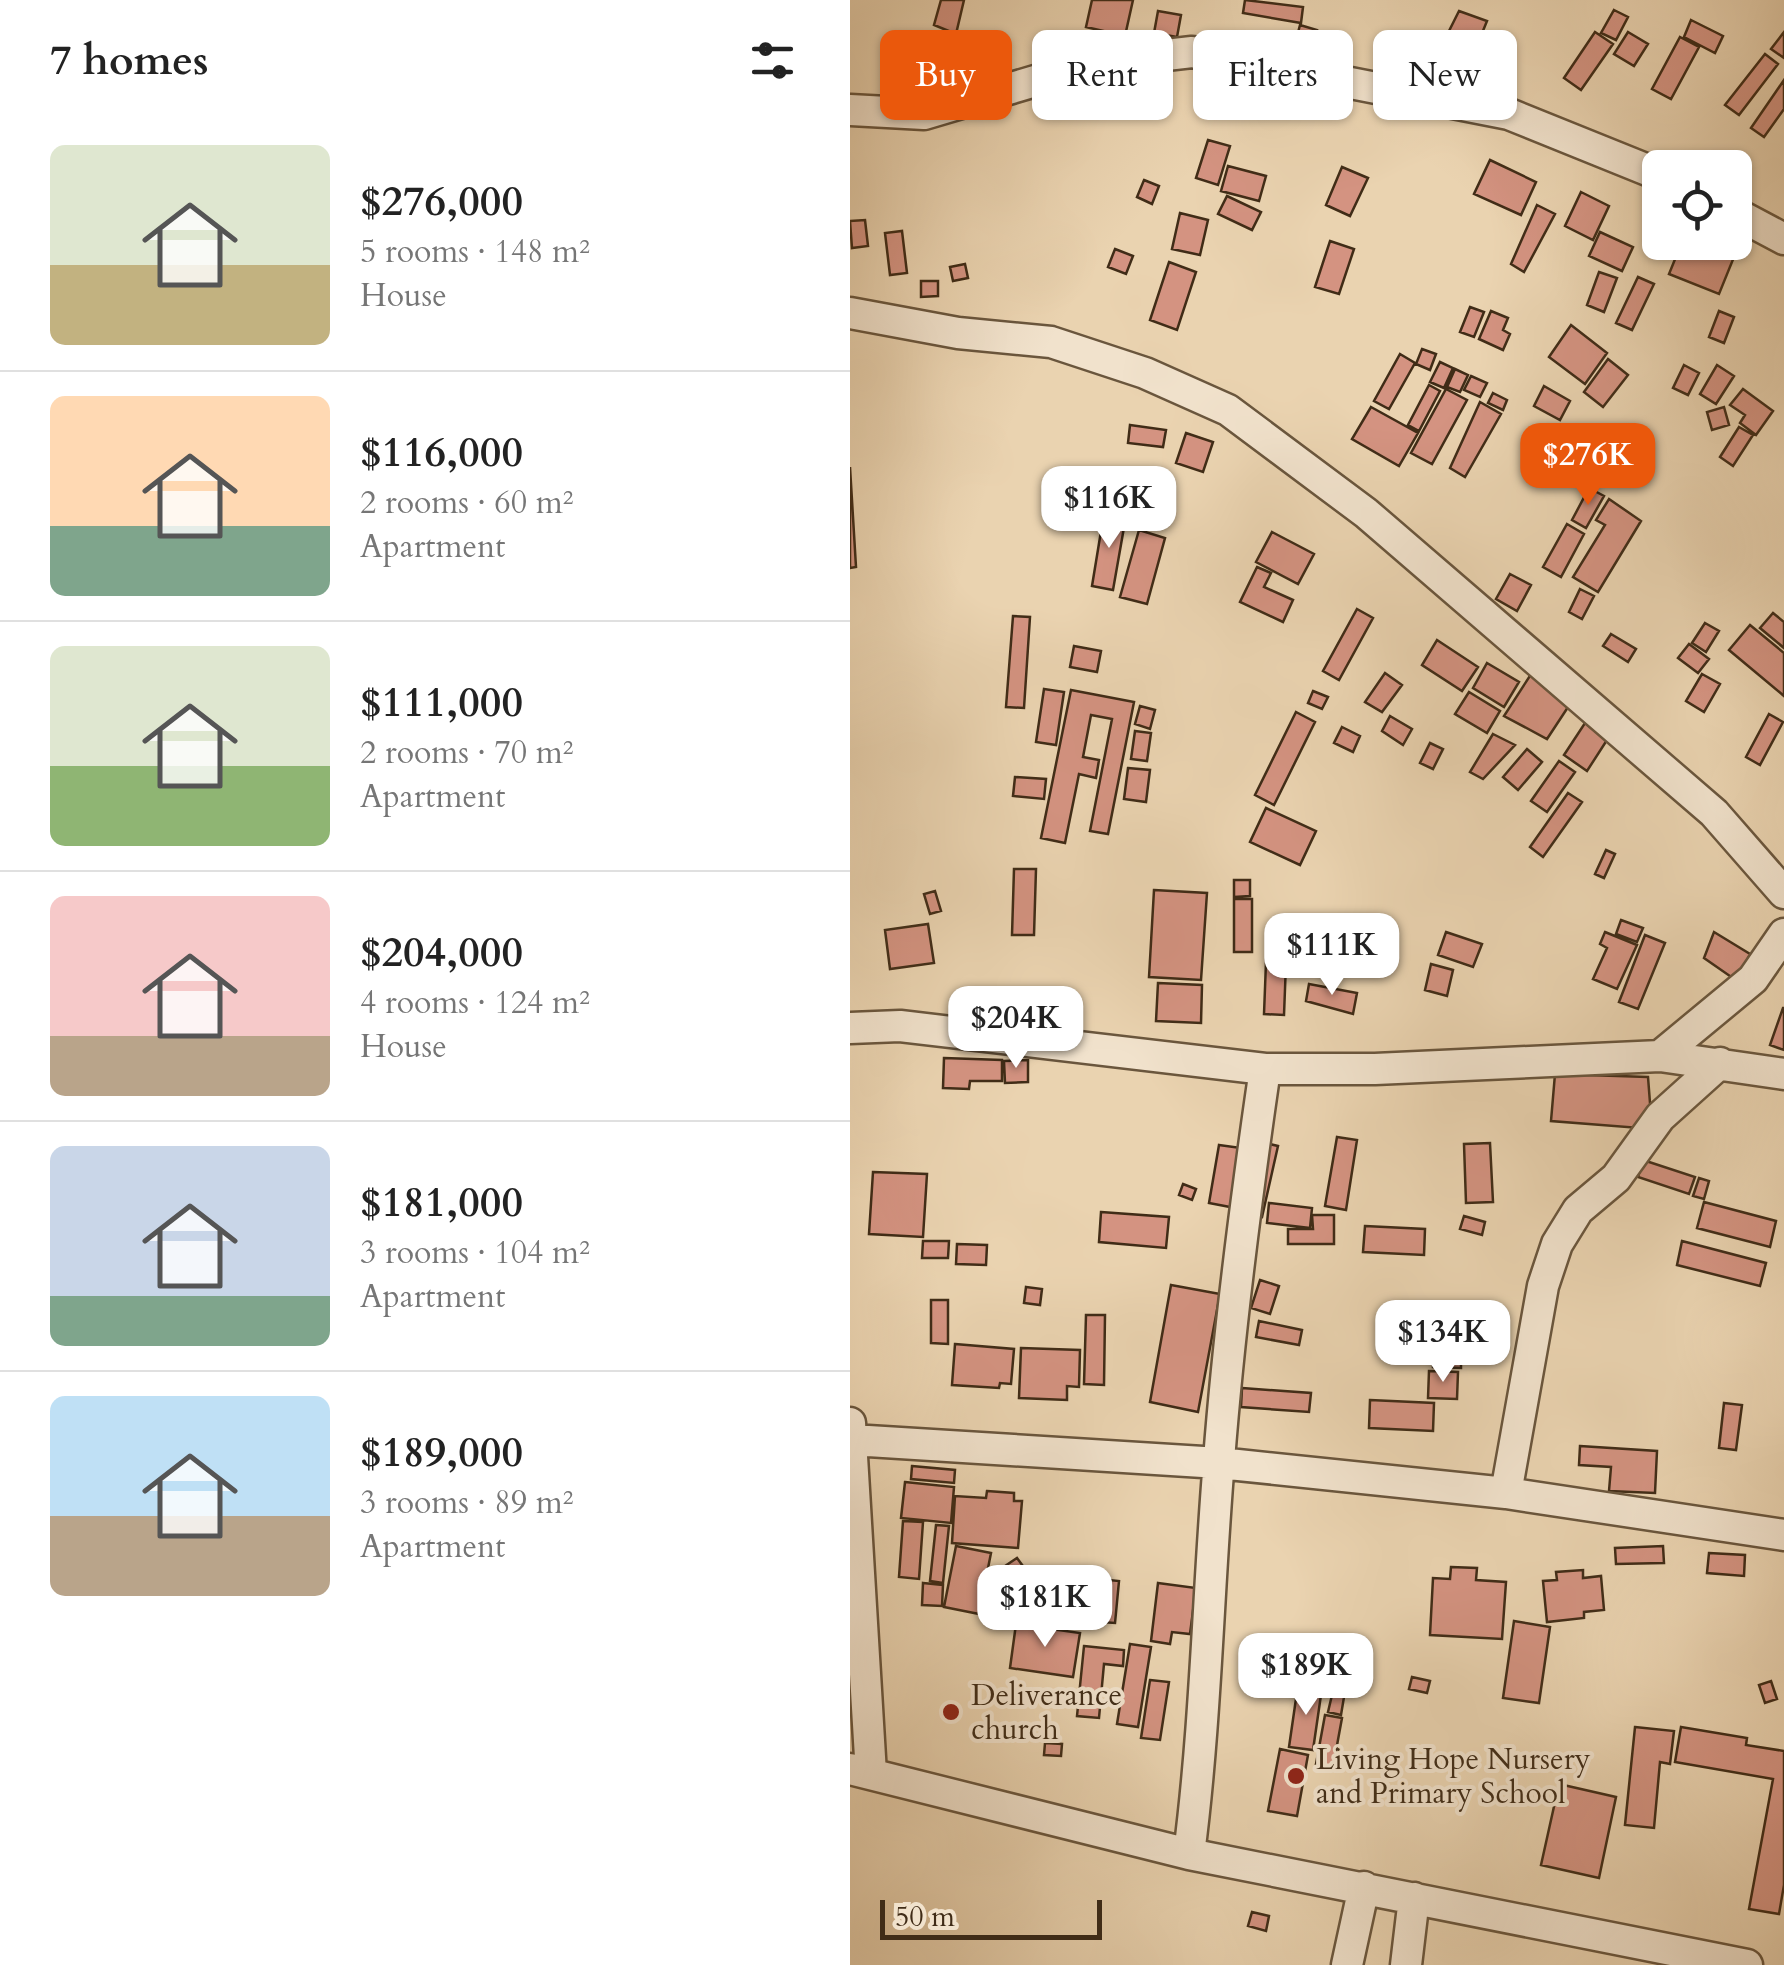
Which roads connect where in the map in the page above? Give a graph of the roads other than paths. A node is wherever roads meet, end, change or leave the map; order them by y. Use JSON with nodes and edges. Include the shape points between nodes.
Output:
{"nodes":[{"id":1,"x":850,"y":110,"type":"edge"},
{"id":2,"x":1642,"y":168,"type":"edge"},
{"id":3,"x":1752,"y":222,"type":"edge"},
{"id":4,"x":1784,"y":239,"type":"edge"},
{"id":5,"x":850,"y":313,"type":"edge"},
{"id":6,"x":1784,"y":893,"type":"edge"},
{"id":7,"x":1784,"y":934,"type":"edge"},
{"id":8,"x":850,"y":1028,"type":"edge"},
{"id":9,"x":1660,"y":1056,"type":"junction"},
{"id":10,"x":1720,"y":1064,"type":"junction"},
{"id":11,"x":1265,"y":1068,"type":"junction"},
{"id":12,"x":1784,"y":1074,"type":"edge"},
{"id":13,"x":851,"y":1431,"type":"edge"},
{"id":14,"x":1219,"y":1464,"type":"junction"},
{"id":15,"x":1506,"y":1493,"type":"junction"},
{"id":16,"x":1784,"y":1535,"type":"edge"},
{"id":17,"x":861,"y":1772,"type":"edge"},
{"id":18,"x":1190,"y":1854,"type":"junction"},
{"id":19,"x":1364,"y":1887,"type":"junction"},
{"id":20,"x":1414,"y":1898,"type":"junction"},
{"id":21,"x":1348,"y":1965,"type":"edge"},
{"id":22,"x":1406,"y":1965,"type":"edge"},
{"id":23,"x":1746,"y":1965,"type":"edge"}],
"edges":[{"from":1,"to":2,"type":"street","via":[[924,114],[1096,62],[1192,52],[1509,114]]},
{"from":3,"to":4,"type":"street"},
{"from":5,"to":6,"type":"street","via":[[1051,342],[1228,410],[1366,513],[1714,814]]},
{"from":7,"to":9,"type":"street","via":[[1753,979]]},
{"from":8,"to":11,"type":"street","via":[[900,1026]]},
{"from":9,"to":10,"type":"street"},
{"from":9,"to":11,"type":"street"},
{"from":10,"to":12,"type":"street"},
{"from":10,"to":15,"type":"street","via":[[1660,1116],[1557,1244],[1543,1286]]},
{"from":11,"to":14,"type":"street","via":[[1239,1241]]},
{"from":13,"to":14,"type":"street"},
{"from":13,"to":17,"type":"street"},
{"from":14,"to":15,"type":"street"},
{"from":14,"to":18,"type":"street","via":[[1205,1726]]},
{"from":15,"to":16,"type":"street"},
{"from":17,"to":18,"type":"street"},
{"from":18,"to":19,"type":"street"},
{"from":19,"to":20,"type":"street"},
{"from":19,"to":21,"type":"street"},
{"from":20,"to":22,"type":"street"},
{"from":20,"to":23,"type":"street"}]}
